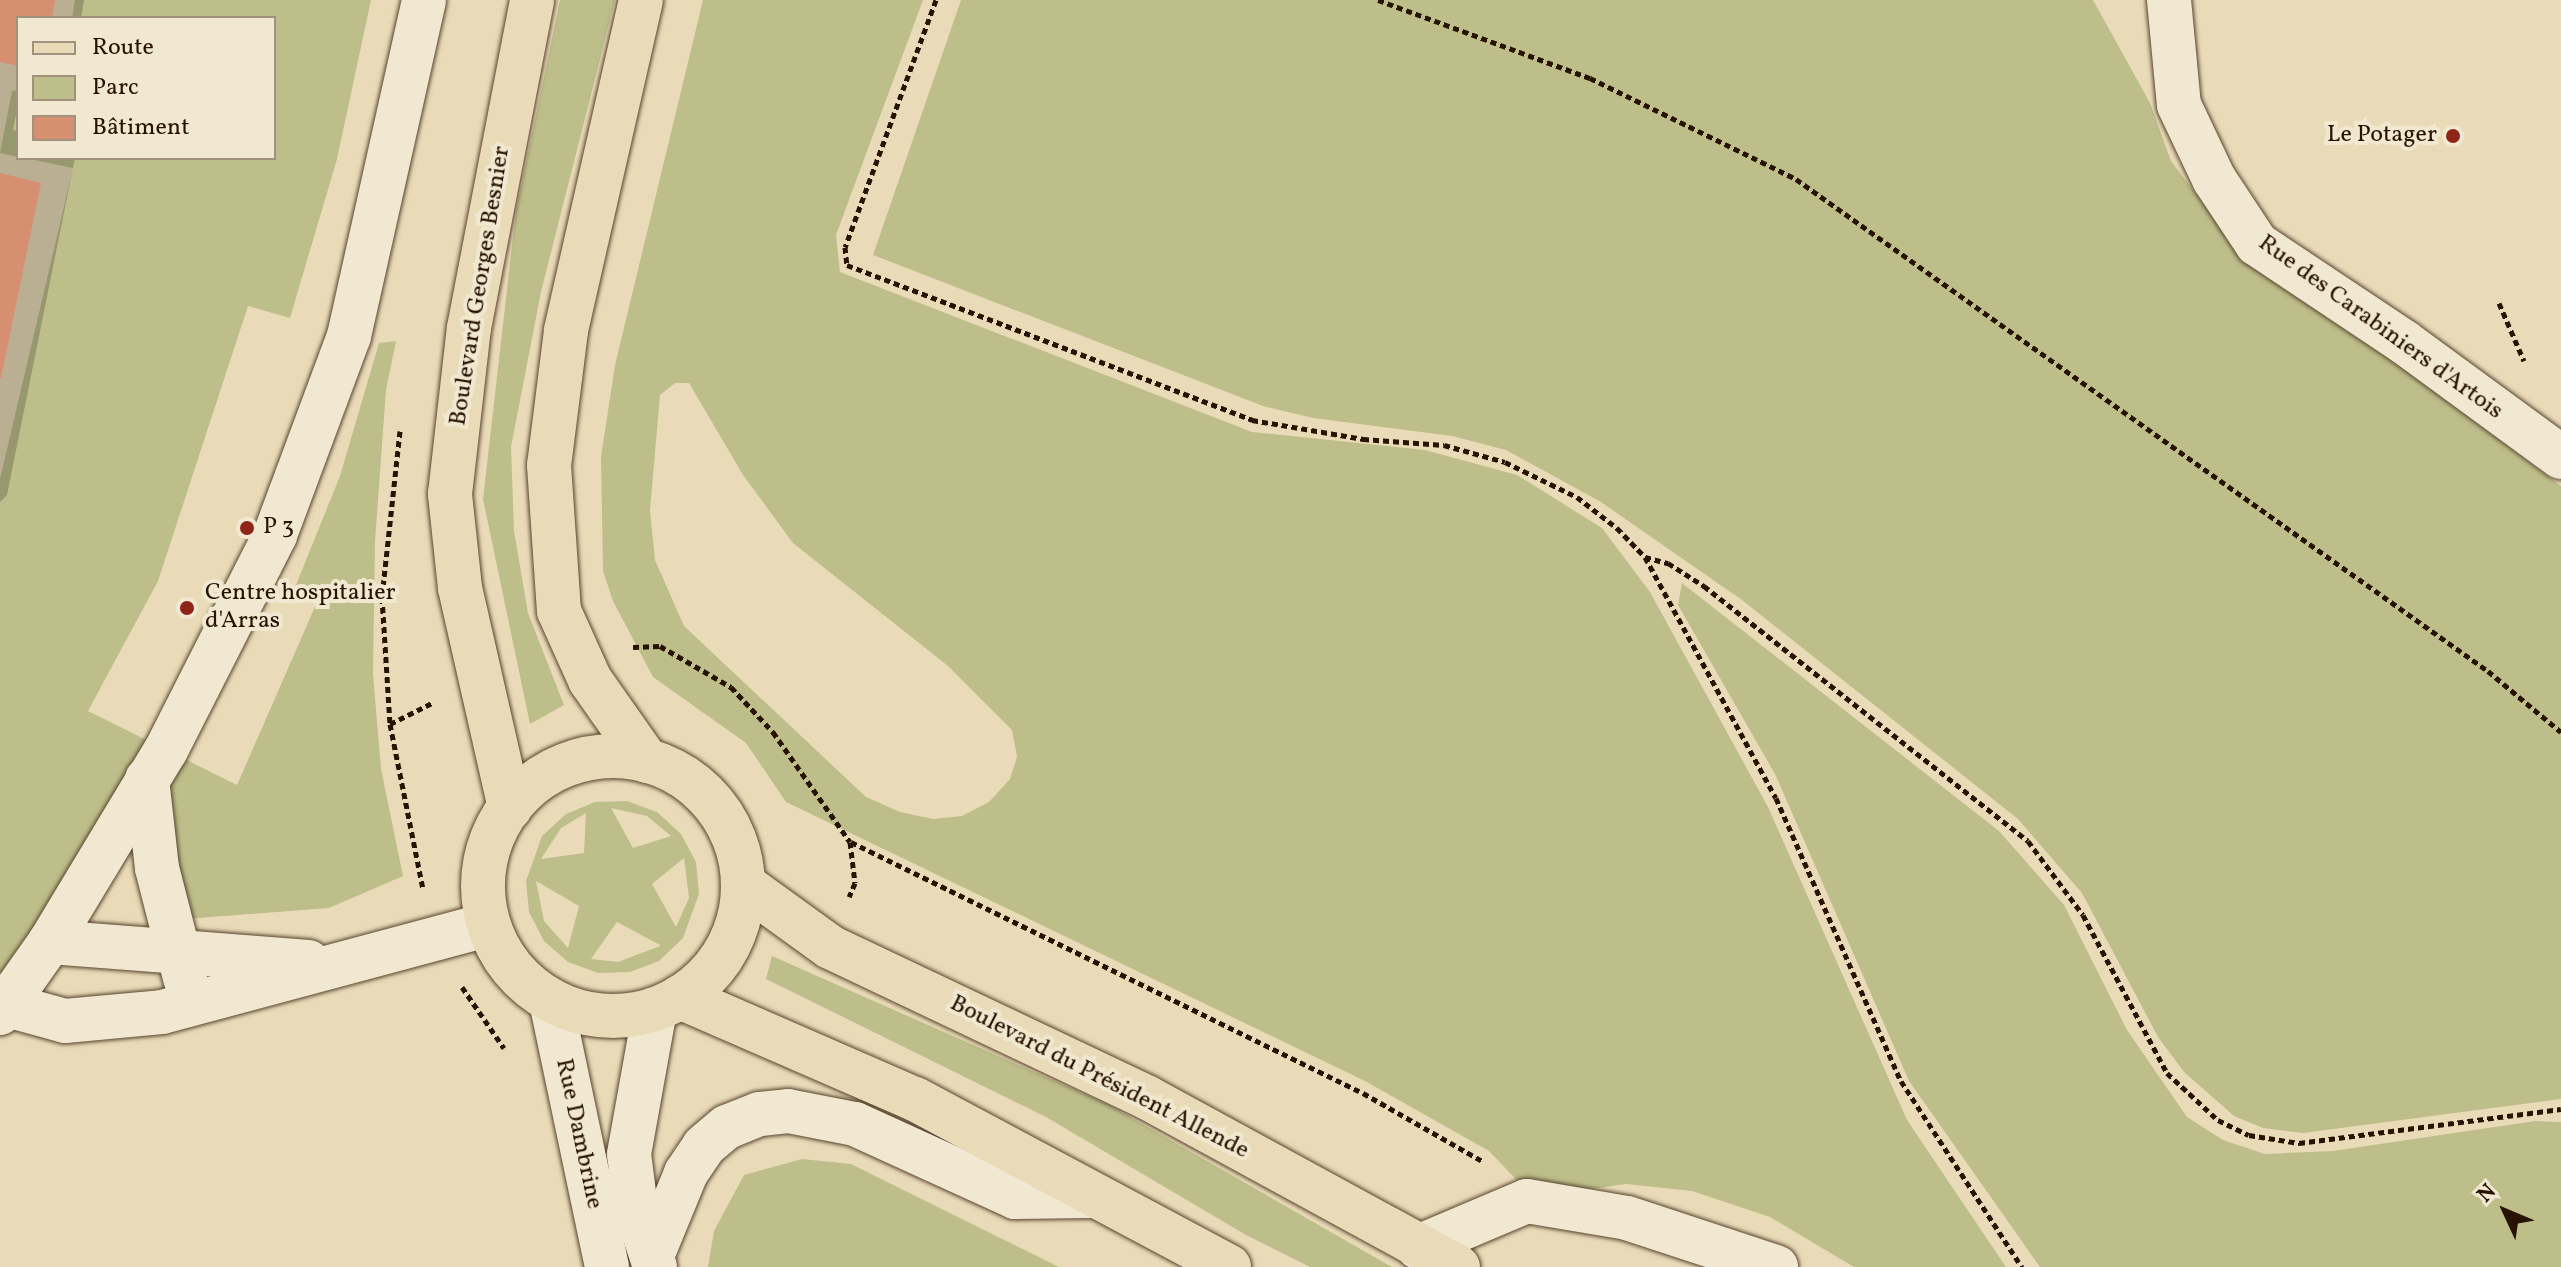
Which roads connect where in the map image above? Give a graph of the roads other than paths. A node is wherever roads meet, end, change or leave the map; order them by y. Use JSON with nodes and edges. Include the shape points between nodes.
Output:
{"nodes":[{"id":1,"x":424,"y":0,"type":"edge"},
{"id":2,"x":532,"y":0,"type":"edge"},
{"id":3,"x":641,"y":0,"type":"edge"},
{"id":4,"x":2169,"y":0,"type":"edge"},
{"id":5,"x":2561,"y":457,"type":"edge"},
{"id":6,"x":647,"y":761,"type":"junction"},
{"id":7,"x":147,"y":779,"type":"junction"},
{"id":8,"x":510,"y":808,"type":"junction"},
{"id":9,"x":743,"y":884,"type":"junction"},
{"id":10,"x":487,"y":925,"type":"junction"},
{"id":11,"x":50,"y":942,"type":"junction"},
{"id":12,"x":179,"y":949,"type":"junction"},
{"id":13,"x":334,"y":964,"type":"junction"},
{"id":14,"x":551,"y":1001,"type":"junction"},
{"id":15,"x":667,"y":1003,"type":"junction"},
{"id":16,"x":2,"y":1007,"type":"edge"},
{"id":17,"x":162,"y":1012,"type":"junction"},
{"id":18,"x":1091,"y":1196,"type":"junction"},
{"id":19,"x":1418,"y":1247,"type":"junction"},
{"id":20,"x":653,"y":1262,"type":"edge"},
{"id":21,"x":607,"y":1267,"type":"edge"},
{"id":22,"x":1229,"y":1267,"type":"edge"},
{"id":23,"x":1458,"y":1267,"type":"edge"},
{"id":24,"x":1776,"y":1267,"type":"edge"}],
"edges":[{"from":1,"to":7,"type":"street","via":[[349,336],[275,535]]},
{"from":2,"to":8,"type":"main road","name":"Boulevard Georges Besnier","via":[[469,328],[450,494],[460,588]]},
{"from":3,"to":6,"type":"main road","via":[[566,331],[549,465],[559,611],[590,680]]},
{"from":4,"to":5,"type":"street","name":"Rue des Carabiniers d'Artois","via":[[2179,105],[2214,179],[2257,244],[2404,342]]},
{"from":6,"to":8,"type":"main road","via":[[601,755],[574,760],[525,789]]},
{"from":6,"to":9,"type":"main road","via":[[681,774],[719,810],[741,858]]},
{"from":7,"to":11,"type":"street"},
{"from":7,"to":12,"type":"street","via":[[157,868]]},
{"from":8,"to":10,"type":"main road","via":[[492,836],[483,865]]},
{"from":9,"to":15,"type":"main road","via":[[742,906],[726,949],[698,983]]},
{"from":9,"to":19,"type":"main road","name":"Boulevard du Président Allende","via":[[830,947],[1148,1098]]},
{"from":10,"to":13,"type":"street"},
{"from":10,"to":14,"type":"main road","via":[[524,982]]},
{"from":11,"to":12,"type":"street"},
{"from":11,"to":16,"type":"street"},
{"from":12,"to":13,"type":"street"},
{"from":12,"to":17,"type":"street","via":[[186,980]]},
{"from":13,"to":17,"type":"street"},
{"from":14,"to":15,"type":"main road","via":[[612,1016]]},
{"from":14,"to":21,"type":"street","name":"Rue Dambrine"},
{"from":15,"to":18,"type":"main road","via":[[915,1099]]},
{"from":15,"to":20,"type":"street","name":"Rue Dambrine","via":[[629,1154],[636,1208]]},
{"from":16,"to":17,"type":"street","via":[[65,1021]]},
{"from":18,"to":20,"type":"street","via":[[1015,1197],[855,1124],[788,1111],[760,1114],[727,1127],[704,1146],[686,1173]]},
{"from":18,"to":22,"type":"main road"},
{"from":19,"to":23,"type":"main road","name":"Boulevard du Président Allende"},
{"from":19,"to":24,"type":"street","via":[[1527,1201],[1627,1218]]}]}
